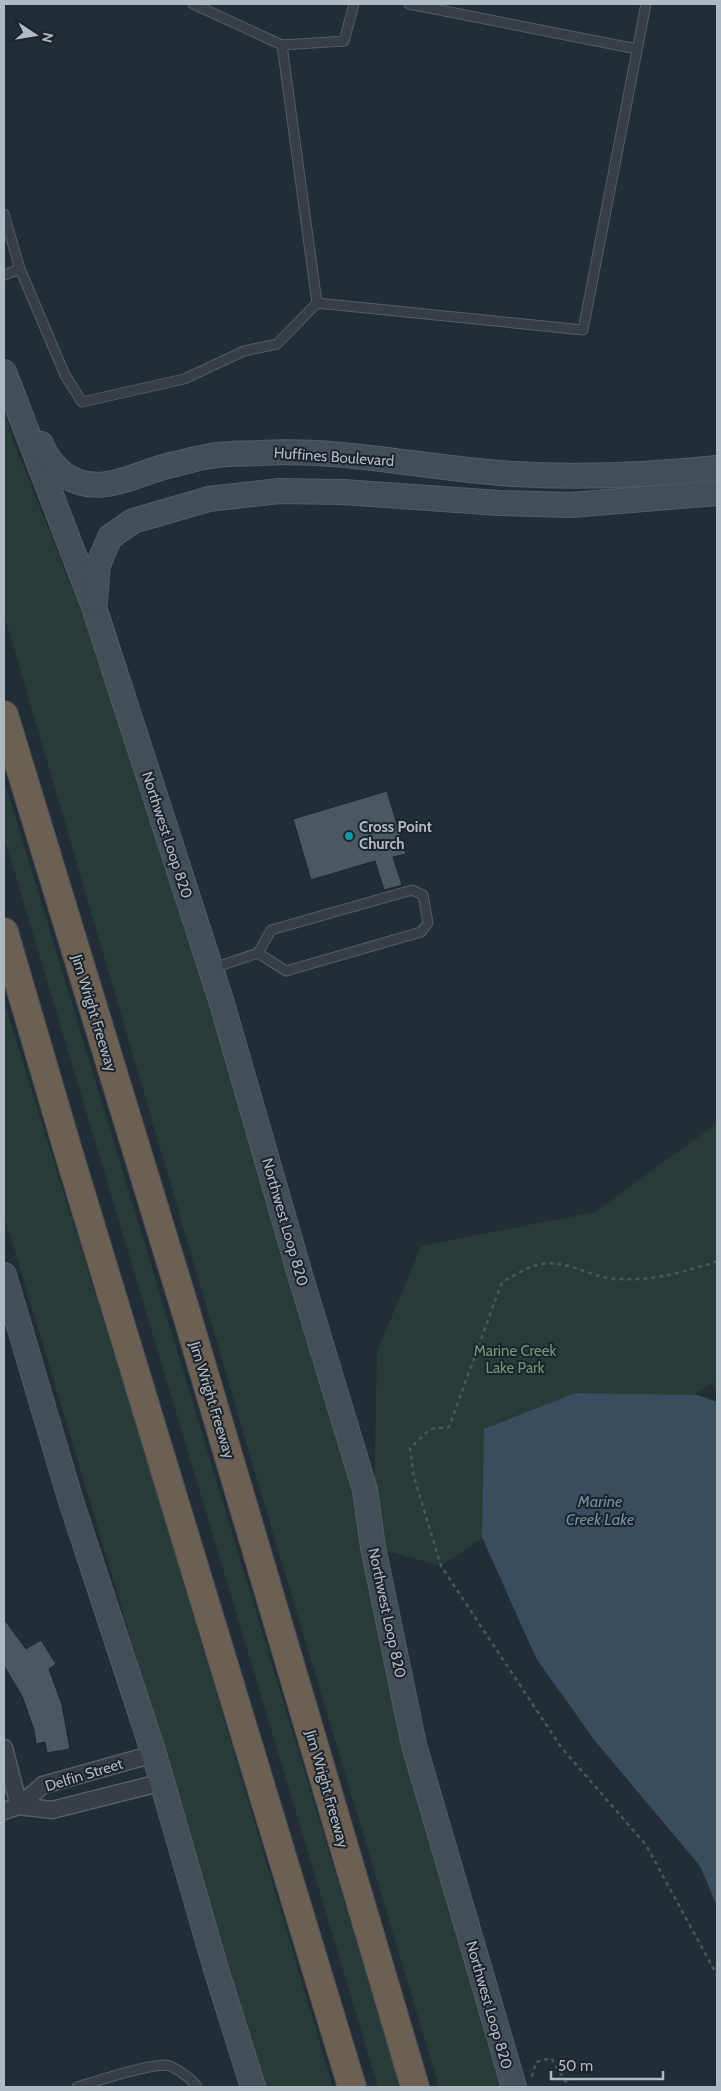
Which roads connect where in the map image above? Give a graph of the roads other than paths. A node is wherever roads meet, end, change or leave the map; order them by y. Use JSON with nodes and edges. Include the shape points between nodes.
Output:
{"nodes":[{"id":1,"x":193,"y":4,"type":"edge"},
{"id":2,"x":354,"y":4,"type":"edge"},
{"id":3,"x":409,"y":4,"type":"edge"},
{"id":4,"x":646,"y":4,"type":"edge"},
{"id":5,"x":282,"y":46,"type":"junction"},
{"id":6,"x":637,"y":49,"type":"junction"},
{"id":7,"x":4,"y":214,"type":"edge"},
{"id":8,"x":20,"y":269,"type":"junction"},
{"id":9,"x":4,"y":275,"type":"edge"},
{"id":10,"x":317,"y":303,"type":"junction"},
{"id":11,"x":6,"y":379,"type":"edge"},
{"id":12,"x":346,"y":455,"type":"junction"},
{"id":13,"x":717,"y":468,"type":"edge"},
{"id":14,"x":343,"y":492,"type":"junction"},
{"id":15,"x":717,"y":492,"type":"edge"},
{"id":16,"x":94,"y":608,"type":"junction"},
{"id":17,"x":4,"y":715,"type":"edge"},
{"id":18,"x":4,"y":932,"type":"edge"},
{"id":19,"x":258,"y":953,"type":"junction"},
{"id":20,"x":210,"y":969,"type":"junction"},
{"id":21,"x":4,"y":1275,"type":"edge"},
{"id":22,"x":4,"y":1748,"type":"edge"},
{"id":23,"x":154,"y":1754,"type":"junction"},
{"id":24,"x":162,"y":1782,"type":"junction"},
{"id":25,"x":12,"y":1808,"type":"edge"},
{"id":26,"x":524,"y":2085,"type":"edge"},
{"id":27,"x":77,"y":2087,"type":"edge"},
{"id":28,"x":197,"y":2087,"type":"edge"},
{"id":29,"x":253,"y":2087,"type":"edge"},
{"id":30,"x":352,"y":2087,"type":"edge"},
{"id":31,"x":415,"y":2087,"type":"edge"}],
"edges":[{"from":1,"to":5,"type":"lane"},
{"from":2,"to":5,"type":"lane","via":[[344,41]]},
{"from":3,"to":6,"type":"lane"},
{"from":4,"to":6,"type":"lane"},
{"from":5,"to":10,"type":"lane"},
{"from":6,"to":10,"type":"lane","via":[[583,330]]},
{"from":7,"to":8,"type":"lane"},
{"from":8,"to":9,"type":"lane"},
{"from":8,"to":10,"type":"lane","via":[[65,375],[82,402],[184,379],[244,351],[277,344]]},
{"from":11,"to":12,"type":"main road","name":"Huffines Boulevard","via":[[23,398],[44,452],[59,471],[83,484],[112,484],[162,467],[212,456],[267,452]]},
{"from":11,"to":16,"type":"main road","name":"Northwest Loop 820"},
{"from":12,"to":13,"type":"main road","name":"Huffines Boulevard","via":[[514,474],[606,476]]},
{"from":12,"to":14,"type":"main road"},
{"from":14,"to":15,"type":"main road","via":[[572,505]]},
{"from":14,"to":16,"type":"main road","via":[[279,491],[209,498],[133,521],[110,537],[98,565]]},
{"from":16,"to":20,"type":"main road","name":"Northwest Loop 820"},
{"from":17,"to":31,"type":"highway","name":"Jim Wright Freeway","via":[[192,1331]]},
{"from":18,"to":30,"type":"highway","via":[[68,1154]]},
{"from":19,"to":19,"type":"lane","via":[[271,930],[412,890],[423,896],[428,923],[421,932],[286,971]]},
{"from":19,"to":20,"type":"lane"},
{"from":20,"to":26,"type":"main road","name":"Northwest Loop 820","via":[[222,1000],[365,1490],[373,1547],[414,1745]]},
{"from":21,"to":23,"type":"main road","via":[[70,1498]]},
{"from":22,"to":25,"type":"street"},
{"from":23,"to":24,"type":"main road"},
{"from":23,"to":25,"type":"street","name":"Delfin Street","via":[[44,1785]]},
{"from":24,"to":25,"type":"street","name":"Delfin Street","via":[[52,1810]]},
{"from":24,"to":29,"type":"main road"},
{"from":27,"to":28,"type":"lane","via":[[151,2066],[169,2066],[194,2081]]}]}
